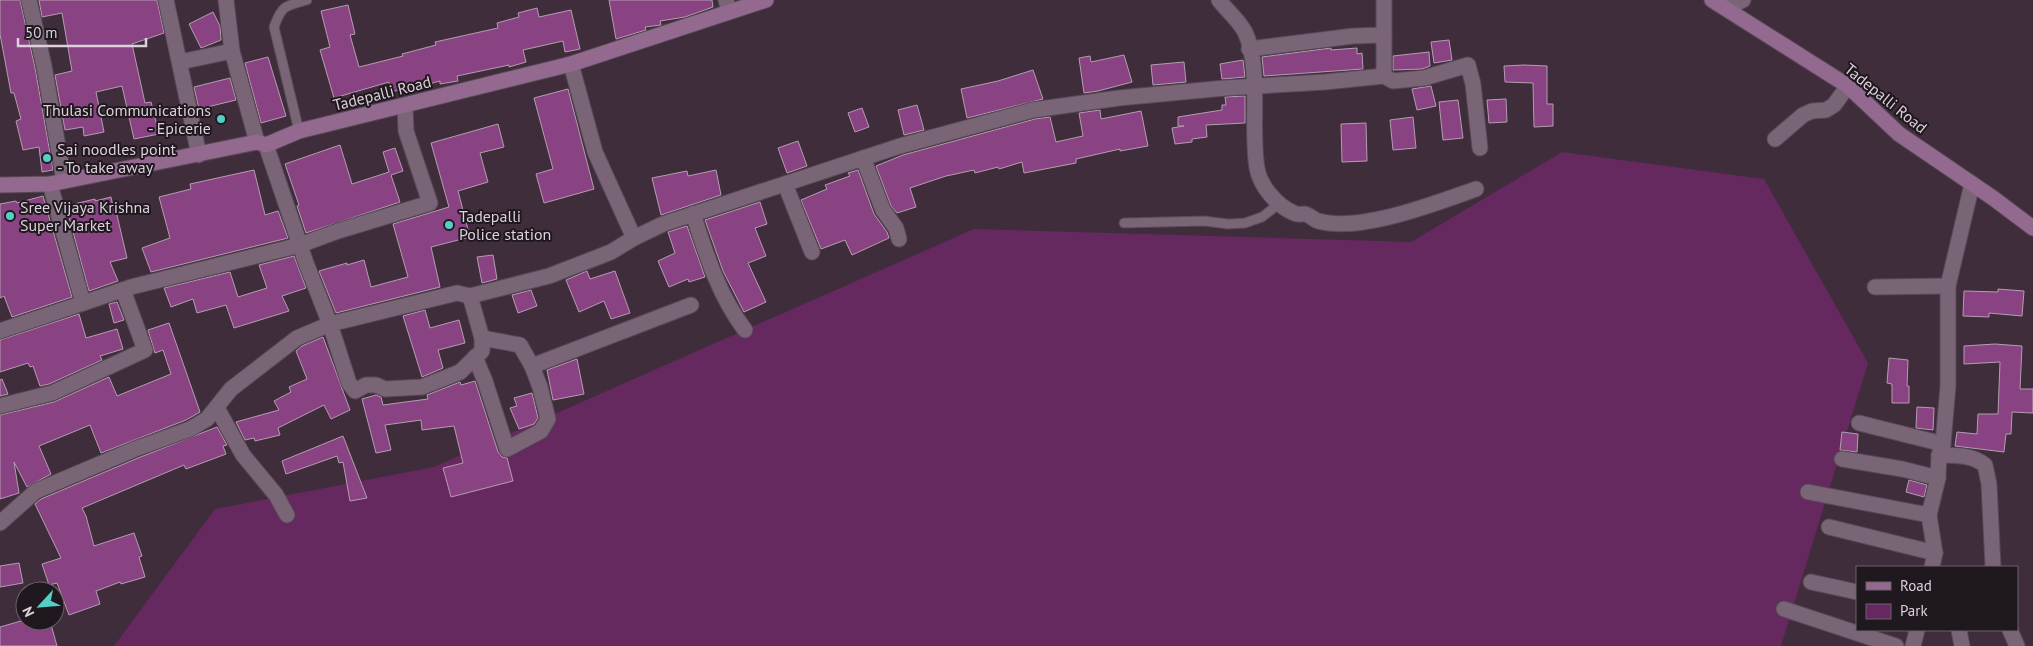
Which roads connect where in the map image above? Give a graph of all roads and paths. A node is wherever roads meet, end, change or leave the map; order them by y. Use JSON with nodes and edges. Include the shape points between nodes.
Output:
{"nodes":[{"id":1,"x":29,"y":0,"type":"edge"},
{"id":2,"x":166,"y":0,"type":"edge"},
{"id":3,"x":226,"y":0,"type":"edge"},
{"id":4,"x":307,"y":0,"type":"edge"},
{"id":5,"x":766,"y":0,"type":"edge"},
{"id":6,"x":1218,"y":0,"type":"edge"},
{"id":7,"x":1384,"y":0,"type":"edge"},
{"id":8,"x":1712,"y":0,"type":"edge"},
{"id":9,"x":1743,"y":0,"type":"edge"},
{"id":10,"x":727,"y":6,"type":"edge"},
{"id":11,"x":1727,"y":8,"type":"junction"},
{"id":12,"x":1384,"y":35,"type":"junction"},
{"id":13,"x":1249,"y":48,"type":"junction"},
{"id":14,"x":232,"y":50,"type":"junction"},
{"id":15,"x":180,"y":62,"type":"junction"},
{"id":16,"x":571,"y":64,"type":"junction"},
{"id":17,"x":1384,"y":76,"type":"junction"},
{"id":18,"x":1253,"y":86,"type":"junction"},
{"id":19,"x":1848,"y":86,"type":"junction"},
{"id":20,"x":405,"y":106,"type":"junction"},
{"id":21,"x":300,"y":131,"type":"junction"},
{"id":22,"x":1775,"y":140,"type":"dead end"},
{"id":23,"x":261,"y":143,"type":"junction"},
{"id":24,"x":1480,"y":148,"type":"dead end"},
{"id":25,"x":199,"y":155,"type":"junction"},
{"id":26,"x":864,"y":158,"type":"junction"},
{"id":27,"x":57,"y":183,"type":"junction"},
{"id":28,"x":0,"y":184,"type":"edge"},
{"id":29,"x":785,"y":184,"type":"junction"},
{"id":30,"x":1972,"y":184,"type":"junction"},
{"id":31,"x":1476,"y":189,"type":"dead end"},
{"id":32,"x":1993,"y":198,"type":"junction"},
{"id":33,"x":1279,"y":204,"type":"junction"},
{"id":34,"x":692,"y":214,"type":"junction"},
{"id":35,"x":2033,"y":216,"type":"edge"},
{"id":36,"x":1124,"y":223,"type":"dead end"},
{"id":37,"x":2033,"y":228,"type":"edge"},
{"id":38,"x":634,"y":238,"type":"junction"},
{"id":39,"x":900,"y":239,"type":"dead end"},
{"id":40,"x":300,"y":245,"type":"junction"},
{"id":41,"x":812,"y":252,"type":"dead end"},
{"id":42,"x":1948,"y":286,"type":"junction"},
{"id":43,"x":1875,"y":287,"type":"dead end"},
{"id":44,"x":123,"y":290,"type":"junction"},
{"id":45,"x":470,"y":296,"type":"junction"},
{"id":46,"x":83,"y":303,"type":"junction"},
{"id":47,"x":691,"y":305,"type":"dead end"},
{"id":48,"x":330,"y":324,"type":"junction"},
{"id":49,"x":745,"y":330,"type":"dead end"},
{"id":50,"x":0,"y":331,"type":"edge"},
{"id":51,"x":482,"y":338,"type":"junction"},
{"id":52,"x":475,"y":357,"type":"junction"},
{"id":53,"x":532,"y":366,"type":"junction"},
{"id":54,"x":0,"y":406,"type":"edge"},
{"id":55,"x":216,"y":408,"type":"junction"},
{"id":56,"x":1859,"y":423,"type":"dead end"},
{"id":57,"x":1941,"y":450,"type":"junction"},
{"id":58,"x":1842,"y":459,"type":"dead end"},
{"id":59,"x":1938,"y":478,"type":"junction"},
{"id":60,"x":1808,"y":492,"type":"dead end"},
{"id":61,"x":287,"y":515,"type":"dead end"},
{"id":62,"x":1930,"y":515,"type":"junction"},
{"id":63,"x":0,"y":522,"type":"edge"},
{"id":64,"x":1829,"y":527,"type":"dead end"},
{"id":65,"x":1933,"y":560,"type":"edge"},
{"id":66,"x":1994,"y":566,"type":"edge"},
{"id":67,"x":1810,"y":582,"type":"dead end"},
{"id":68,"x":1856,"y":592,"type":"edge"},
{"id":69,"x":1784,"y":609,"type":"dead end"},
{"id":70,"x":1917,"y":631,"type":"edge"},
{"id":71,"x":1959,"y":631,"type":"edge"},
{"id":72,"x":2010,"y":631,"type":"edge"},
{"id":73,"x":1896,"y":646,"type":"edge"},
{"id":74,"x":1912,"y":646,"type":"edge"},
{"id":75,"x":1962,"y":646,"type":"edge"},
{"id":76,"x":2017,"y":646,"type":"edge"}],
"edges":[{"from":1,"to":27,"type":"street","via":[[44,66]]},
{"from":2,"to":15,"type":"street"},
{"from":3,"to":14,"type":"street"},
{"from":4,"to":21,"type":"lane","via":[[291,4],[280,12],[274,28]]},
{"from":5,"to":10,"type":"street","name":"Tadepalli Road"},
{"from":6,"to":13,"type":"street","via":[[1234,16]]},
{"from":7,"to":12,"type":"street"},
{"from":8,"to":11,"type":"street","name":"Tadepalli Road"},
{"from":9,"to":11,"type":"street"},
{"from":10,"to":16,"type":"street","name":"Tadepalli Road"},
{"from":11,"to":19,"type":"street","name":"Tadepalli Road"},
{"from":12,"to":13,"type":"street"},
{"from":12,"to":17,"type":"street"},
{"from":13,"to":18,"type":"street"},
{"from":14,"to":15,"type":"street"},
{"from":14,"to":23,"type":"street"},
{"from":15,"to":25,"type":"street"},
{"from":16,"to":20,"type":"street","name":"Tadepalli Road"},
{"from":16,"to":38,"type":"street","via":[[595,152]]},
{"from":17,"to":18,"type":"street"},
{"from":17,"to":24,"type":"street","via":[[1393,81],[1424,78],[1468,65]]},
{"from":18,"to":26,"type":"street","via":[[1119,98],[1033,110]]},
{"from":18,"to":33,"type":"street","via":[[1257,169],[1263,185]]},
{"from":19,"to":22,"type":"street","via":[[1834,105],[1804,115]]},
{"from":19,"to":30,"type":"street","name":"Tadepalli Road","via":[[1899,134]]},
{"from":20,"to":21,"type":"street","name":"Tadepalli Road"},
{"from":20,"to":40,"type":"street","via":[[406,131],[430,203]]},
{"from":21,"to":23,"type":"street","name":"Tadepalli Road"},
{"from":23,"to":25,"type":"street","name":"Tadepalli Road"},
{"from":23,"to":40,"type":"street"},
{"from":25,"to":27,"type":"street","name":"Tadepalli Road"},
{"from":26,"to":29,"type":"street"},
{"from":26,"to":39,"type":"street","via":[[883,210]]},
{"from":27,"to":28,"type":"street","name":"Tadepalli Road"},
{"from":27,"to":46,"type":"street"},
{"from":29,"to":34,"type":"street"},
{"from":29,"to":41,"type":"street"},
{"from":30,"to":32,"type":"street","name":"Tadepalli Road"},
{"from":30,"to":42,"type":"street"},
{"from":31,"to":33,"type":"street","via":[[1402,214],[1338,223],[1295,214]]},
{"from":32,"to":35,"type":"street"},
{"from":32,"to":37,"type":"street","name":"Tadepalli Road"},
{"from":33,"to":36,"type":"lane","via":[[1262,217],[1245,223]]},
{"from":34,"to":38,"type":"street"},
{"from":34,"to":49,"type":"street","via":[[717,281]]},
{"from":38,"to":45,"type":"street","via":[[611,252],[549,276]]},
{"from":40,"to":44,"type":"street"},
{"from":40,"to":48,"type":"street"},
{"from":42,"to":43,"type":"street"},
{"from":42,"to":57,"type":"street","via":[[1949,343]]},
{"from":44,"to":46,"type":"street"},
{"from":44,"to":54,"type":"street","via":[[145,350],[52,393]]},
{"from":45,"to":48,"type":"street","via":[[457,293]]},
{"from":45,"to":51,"type":"street"},
{"from":46,"to":50,"type":"street"},
{"from":47,"to":53,"type":"street"},
{"from":48,"to":52,"type":"street","via":[[349,383],[355,391],[366,385],[385,389],[422,387],[460,372]]},
{"from":48,"to":55,"type":"street","via":[[297,338],[231,389]]},
{"from":51,"to":52,"type":"street","via":[[482,351]]},
{"from":51,"to":53,"type":"street","via":[[520,345]]},
{"from":52,"to":53,"type":"street","via":[[507,449],[541,431],[548,419]]},
{"from":55,"to":61,"type":"street","via":[[243,455],[276,495]]},
{"from":55,"to":63,"type":"street","via":[[190,429],[36,491]]},
{"from":56,"to":57,"type":"street"},
{"from":57,"to":59,"type":"street"},
{"from":57,"to":66,"type":"street","via":[[1968,456],[1985,465]]},
{"from":58,"to":59,"type":"street"},
{"from":59,"to":62,"type":"street"},
{"from":60,"to":62,"type":"street"},
{"from":62,"to":65,"type":"street"},
{"from":64,"to":65,"type":"street"},
{"from":67,"to":68,"type":"street"},
{"from":69,"to":73,"type":"street"},
{"from":70,"to":74,"type":"street"},
{"from":71,"to":75,"type":"street"},
{"from":72,"to":76,"type":"street"}]}
